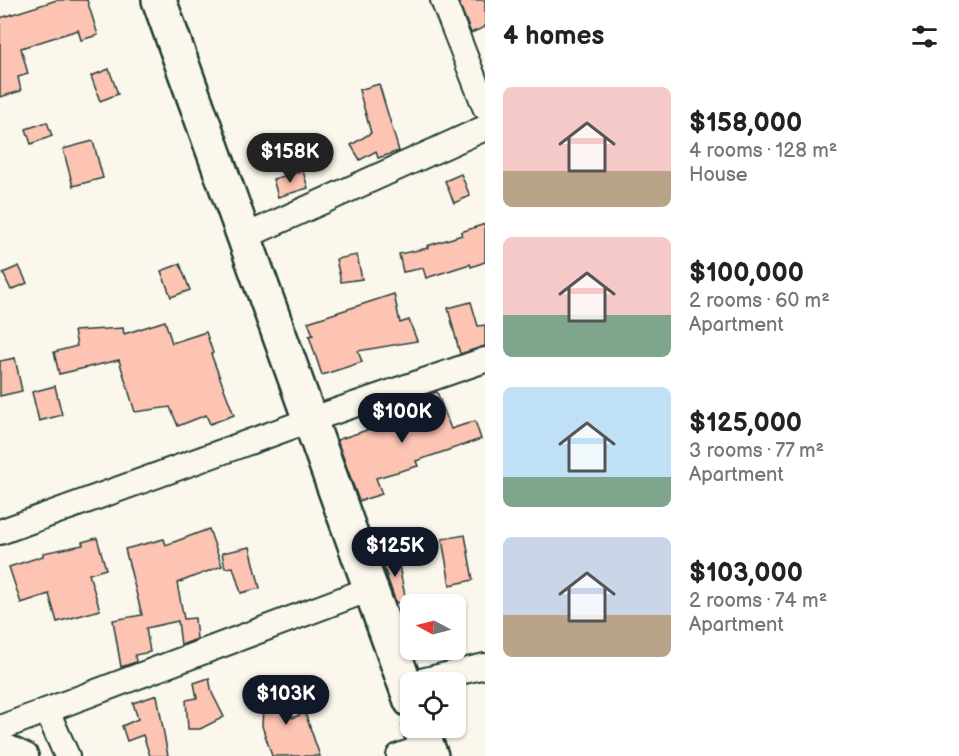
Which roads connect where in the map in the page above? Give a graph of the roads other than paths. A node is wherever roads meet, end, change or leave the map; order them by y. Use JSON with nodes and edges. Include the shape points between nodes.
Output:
{"nodes":[{"id":1,"x":159,"y":0,"type":"edge"},
{"id":2,"x":443,"y":0,"type":"edge"},
{"id":3,"x":485,"y":107,"type":"edge"},
{"id":4,"x":485,"y":128,"type":"edge"},
{"id":5,"x":244,"y":237,"type":"junction"},
{"id":6,"x":485,"y":360,"type":"edge"},
{"id":7,"x":310,"y":420,"type":"junction"},
{"id":8,"x":0,"y":532,"type":"edge"},
{"id":9,"x":370,"y":588,"type":"junction"},
{"id":10,"x":485,"y":666,"type":"edge"},
{"id":11,"x":404,"y":672,"type":"edge"},
{"id":12,"x":465,"y":672,"type":"edge"},
{"id":13,"x":47,"y":711,"type":"junction"},
{"id":14,"x":0,"y":728,"type":"edge"},
{"id":15,"x":0,"y":744,"type":"edge"},
{"id":16,"x":26,"y":756,"type":"edge"},
{"id":17,"x":67,"y":756,"type":"edge"}],
"edges":[{"from":1,"to":5,"type":"main road"},
{"from":2,"to":3,"type":"street"},
{"from":4,"to":5,"type":"street"},
{"from":5,"to":7,"type":"main road"},
{"from":6,"to":7,"type":"street"},
{"from":7,"to":8,"type":"street"},
{"from":7,"to":9,"type":"main road"},
{"from":9,"to":11,"type":"main road"},
{"from":9,"to":13,"type":"street"},
{"from":10,"to":12,"type":"street"},
{"from":13,"to":14,"type":"street"},
{"from":13,"to":17,"type":"street"},
{"from":15,"to":16,"type":"street"}]}
